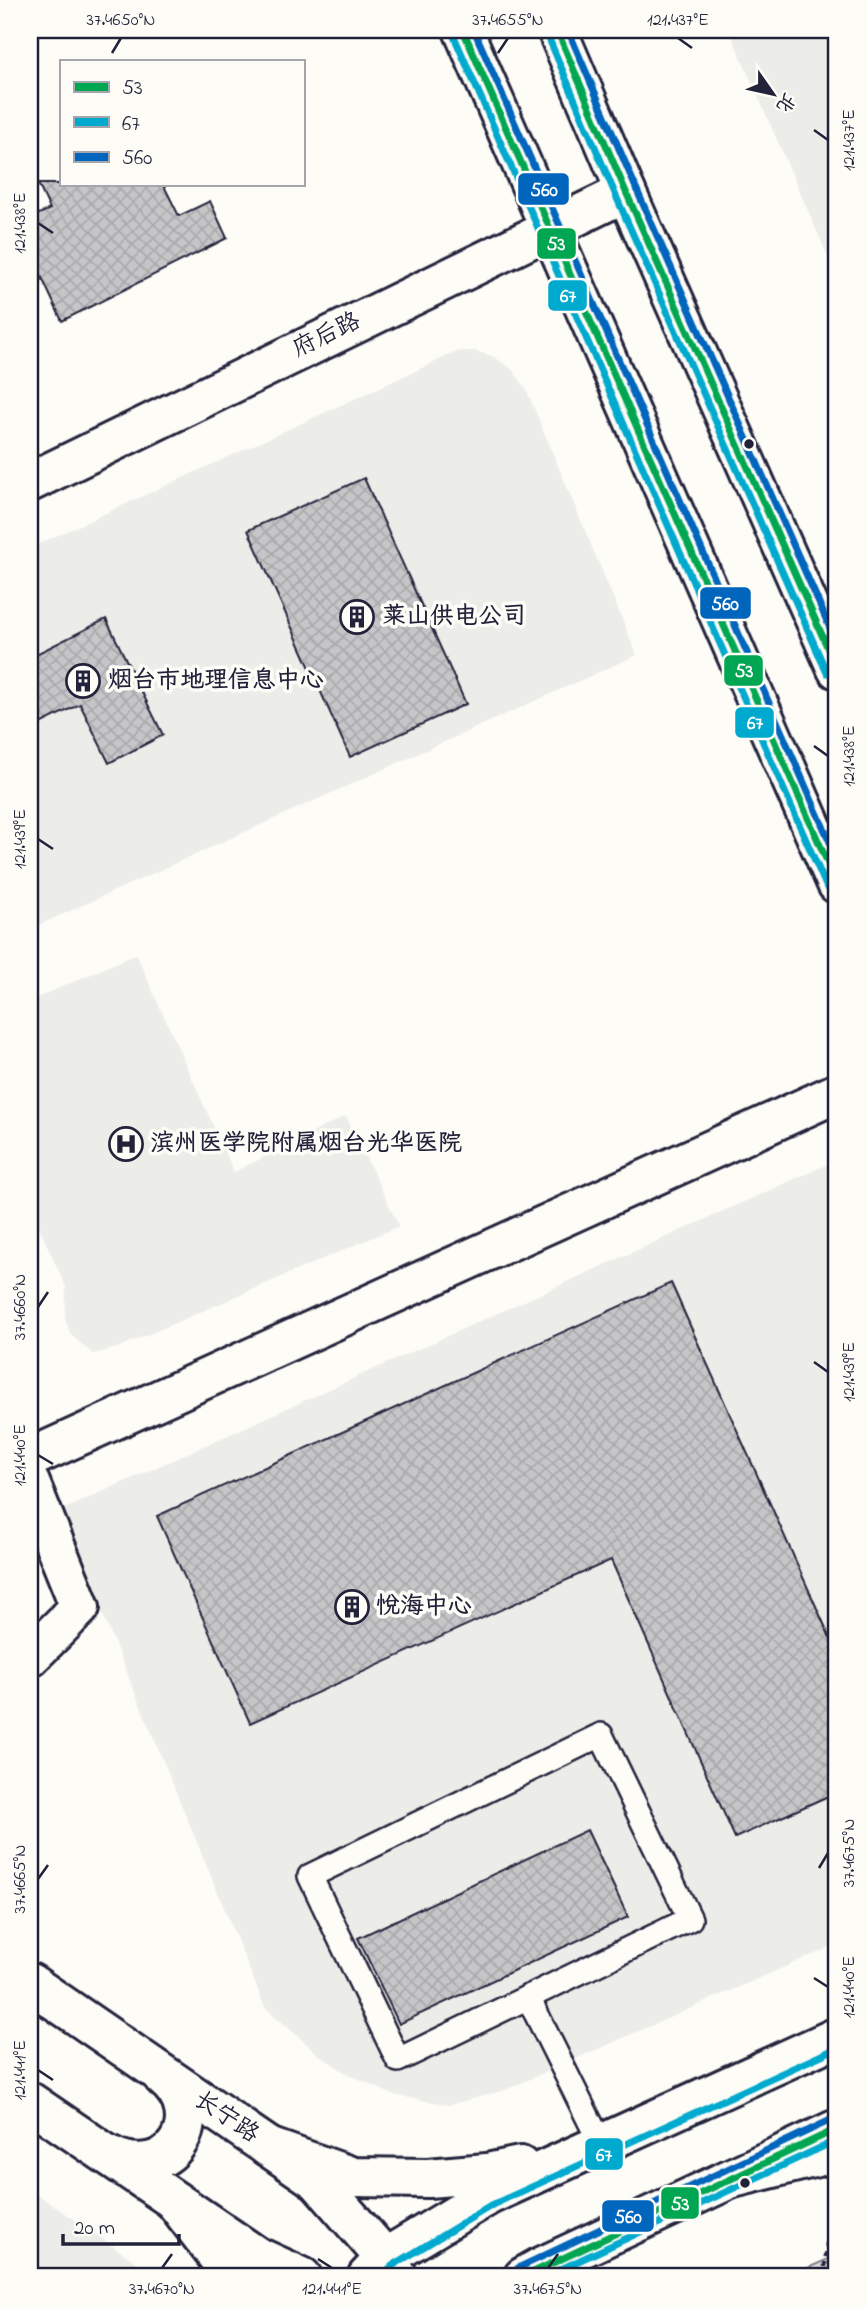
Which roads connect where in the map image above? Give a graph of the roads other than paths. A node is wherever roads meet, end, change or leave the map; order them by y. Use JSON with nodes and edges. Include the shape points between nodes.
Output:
{"nodes":[{"id":1,"x":463,"y":30,"type":"edge"},
{"id":2,"x":556,"y":30,"type":"edge"},
{"id":3,"x":626,"y":192,"type":"junction"},
{"id":4,"x":548,"y":228,"type":"junction"},
{"id":5,"x":30,"y":482,"type":"edge"},
{"id":6,"x":837,"y":668,"type":"edge"},
{"id":7,"x":837,"y":884,"type":"edge"},
{"id":8,"x":837,"y":1093,"type":"edge"},
{"id":9,"x":30,"y":1458,"type":"edge"},
{"id":10,"x":30,"y":1483,"type":"edge"},
{"id":11,"x":30,"y":1657,"type":"edge"},
{"id":12,"x":30,"y":1983,"type":"edge"},
{"id":13,"x":528,"y":1997,"type":"junction"},
{"id":14,"x":837,"y":2037,"type":"edge"},
{"id":15,"x":151,"y":2067,"type":"junction"},
{"id":16,"x":30,"y":2102,"type":"edge"},
{"id":17,"x":837,"y":2129,"type":"edge"},
{"id":18,"x":268,"y":2147,"type":"junction"},
{"id":19,"x":591,"y":2149,"type":"junction"},
{"id":20,"x":101,"y":2151,"type":"junction"},
{"id":21,"x":837,"y":2152,"type":"edge"},
{"id":22,"x":733,"y":2178,"type":"junction"},
{"id":23,"x":176,"y":2203,"type":"junction"},
{"id":24,"x":383,"y":2271,"type":"edge"},
{"id":25,"x":230,"y":2277,"type":"edge"},
{"id":26,"x":302,"y":2277,"type":"edge"},
{"id":27,"x":523,"y":2277,"type":"edge"}],
"edges":[{"from":1,"to":4,"type":"main road"},
{"from":2,"to":3,"type":"main road"},
{"from":3,"to":4,"type":"main road","name":"府后路"},
{"from":3,"to":6,"type":"main road"},
{"from":4,"to":5,"type":"main road","name":"府后路"},
{"from":4,"to":7,"type":"main road"},
{"from":8,"to":9,"type":"main road"},
{"from":10,"to":11,"type":"main road","via":[[80,1607]]},
{"from":12,"to":15,"type":"main road","name":"长宁路"},
{"from":13,"to":13,"type":"lane","via":[[690,1919],[601,1735],[310,1876],[398,2060]]},
{"from":13,"to":19,"type":"lane"},
{"from":14,"to":19,"type":"main road"},
{"from":15,"to":18,"type":"main road","name":"长宁路"},
{"from":15,"to":20,"type":"main road","via":[[172,2084],[184,2106],[184,2131],[171,2153],[148,2164],[123,2162]]},
{"from":16,"to":20,"type":"main road"},
{"from":17,"to":22,"type":"main road"},
{"from":18,"to":19,"type":"main road","via":[[353,2177],[428,2178],[487,2173]]},
{"from":18,"to":24,"type":"main road","name":"长宁路","via":[[318,2181]]},
{"from":19,"to":24,"type":"main road","via":[[489,2195]]},
{"from":20,"to":23,"type":"main road"},
{"from":21,"to":22,"type":"main road"},
{"from":22,"to":27,"type":"main road"},
{"from":23,"to":25,"type":"main road"},
{"from":23,"to":26,"type":"main road","via":[[256,2256]]}]}
